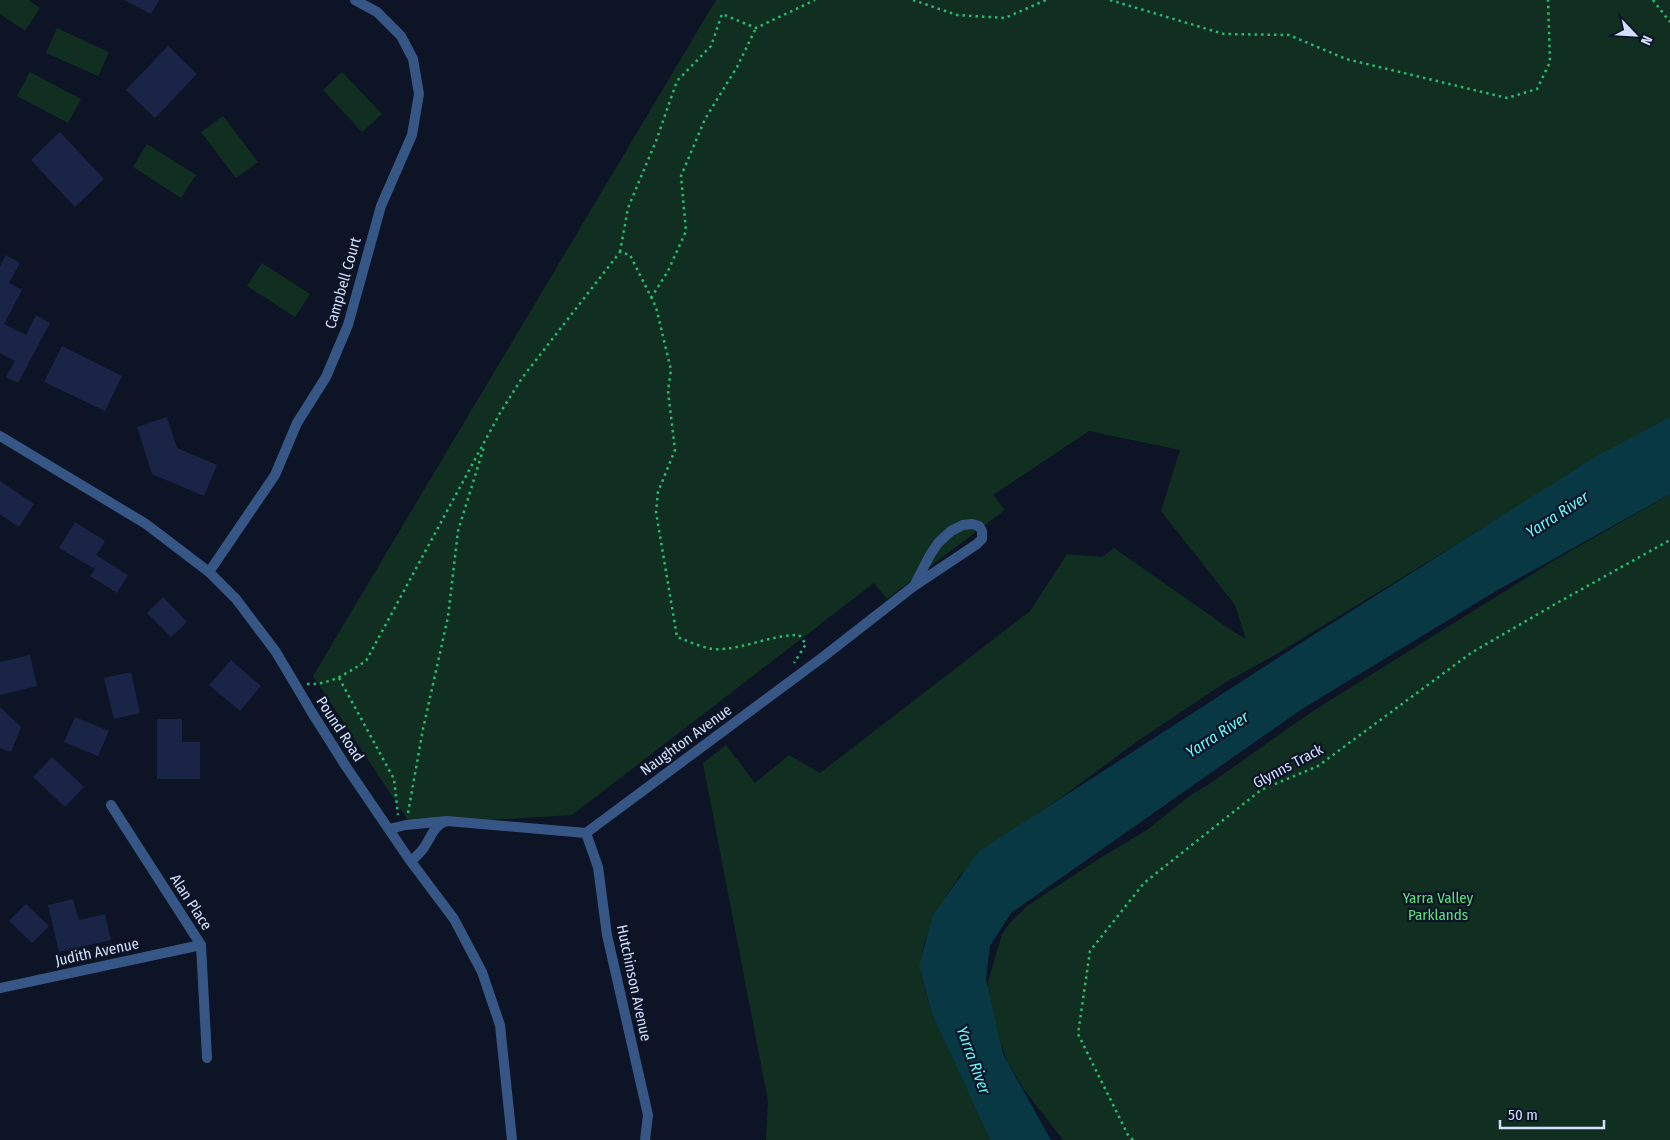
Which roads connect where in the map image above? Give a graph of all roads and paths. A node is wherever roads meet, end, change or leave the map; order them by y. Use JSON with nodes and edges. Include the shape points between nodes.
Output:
{"nodes":[{"id":1,"x":355,"y":0,"type":"edge"},
{"id":2,"x":815,"y":0,"type":"edge"},
{"id":3,"x":913,"y":0,"type":"edge"},
{"id":4,"x":1046,"y":0,"type":"edge"},
{"id":5,"x":1110,"y":0,"type":"edge"},
{"id":6,"x":1548,"y":0,"type":"edge"},
{"id":7,"x":1653,"y":0,"type":"edge"},
{"id":8,"x":1670,"y":22,"type":"edge"},
{"id":9,"x":756,"y":28,"type":"junction"},
{"id":10,"x":620,"y":252,"type":"junction"},
{"id":11,"x":651,"y":298,"type":"junction"},
{"id":12,"x":0,"y":436,"type":"edge"},
{"id":13,"x":486,"y":441,"type":"junction"},
{"id":14,"x":1670,"y":540,"type":"edge"},
{"id":15,"x":209,"y":572,"type":"junction"},
{"id":16,"x":914,"y":586,"type":"junction"},
{"id":17,"x":793,"y":664,"type":"dead end"},
{"id":18,"x":339,"y":678,"type":"junction"},
{"id":19,"x":294,"y":683,"type":"junction"},
{"id":20,"x":110,"y":805,"type":"dead end"},
{"id":21,"x":447,"y":821,"type":"junction"},
{"id":22,"x":398,"y":826,"type":"junction"},
{"id":23,"x":586,"y":833,"type":"junction"},
{"id":24,"x":411,"y":861,"type":"junction"},
{"id":25,"x":201,"y":945,"type":"junction"},
{"id":26,"x":0,"y":988,"type":"edge"},
{"id":27,"x":207,"y":1058,"type":"dead end"},
{"id":28,"x":512,"y":1140,"type":"edge"},
{"id":29,"x":645,"y":1140,"type":"edge"},
{"id":30,"x":1133,"y":1140,"type":"edge"}],
"edges":[{"from":1,"to":15,"type":"street","name":"Campbell Court","via":[[378,12],[401,36],[413,59],[419,94],[412,135],[381,206],[348,325],[326,377],[298,423],[275,475]]},
{"from":2,"to":9,"type":"path"},
{"from":3,"to":4,"type":"path","via":[[957,15],[1005,18]]},
{"from":5,"to":6,"type":"path","via":[[1224,34],[1289,35],[1346,59],[1507,98],[1537,89],[1550,62]]},
{"from":7,"to":8,"type":"path"},
{"from":9,"to":10,"type":"path","via":[[722,14],[710,46],[677,81],[628,208]]},
{"from":9,"to":11,"type":"path","via":[[705,119],[680,176],[686,231],[668,271]]},
{"from":10,"to":11,"type":"path","via":[[630,255]]},
{"from":10,"to":13,"type":"path","via":[[522,378]]},
{"from":11,"to":17,"type":"path","via":[[671,370],[668,391],[675,450],[658,492],[656,512],[677,637],[721,650],[785,635],[799,635],[806,644]]},
{"from":12,"to":15,"type":"street","name":"Pound Road","via":[[146,524]]},
{"from":13,"to":18,"type":"path","via":[[366,662]]},
{"from":13,"to":22,"type":"path","via":[[458,531],[448,617]]},
{"from":14,"to":30,"type":"path","name":"Glynns Track","via":[[1471,653],[1318,766],[1261,790],[1144,883],[1090,951],[1078,1034]]},
{"from":15,"to":19,"type":"street","name":"Pound Road","via":[[236,599],[276,652]]},
{"from":16,"to":16,"type":"street","name":"Naughton Avenue","via":[[938,543],[951,531],[963,526],[979,526],[982,539]]},
{"from":16,"to":23,"type":"street","name":"Naughton Avenue","via":[[824,657]]},
{"from":18,"to":19,"type":"path","via":[[314,684]]},
{"from":18,"to":22,"type":"path","via":[[394,778]]},
{"from":19,"to":22,"type":"street","name":"Pound Road","via":[[345,765]]},
{"from":20,"to":25,"type":"street","name":"Alan Place"},
{"from":21,"to":22,"type":"street"},
{"from":21,"to":23,"type":"street"},
{"from":21,"to":24,"type":"street","via":[[435,828]]},
{"from":22,"to":24,"type":"street","name":"Pound Road"},
{"from":23,"to":29,"type":"street","name":"Hutchinson Avenue","via":[[598,867],[607,935],[648,1115]]},
{"from":24,"to":28,"type":"street","name":"Pound Road","via":[[454,919],[482,972],[500,1026]]},
{"from":25,"to":26,"type":"street","name":"Judith Avenue"},
{"from":25,"to":27,"type":"street","name":"Alan Place"}]}
